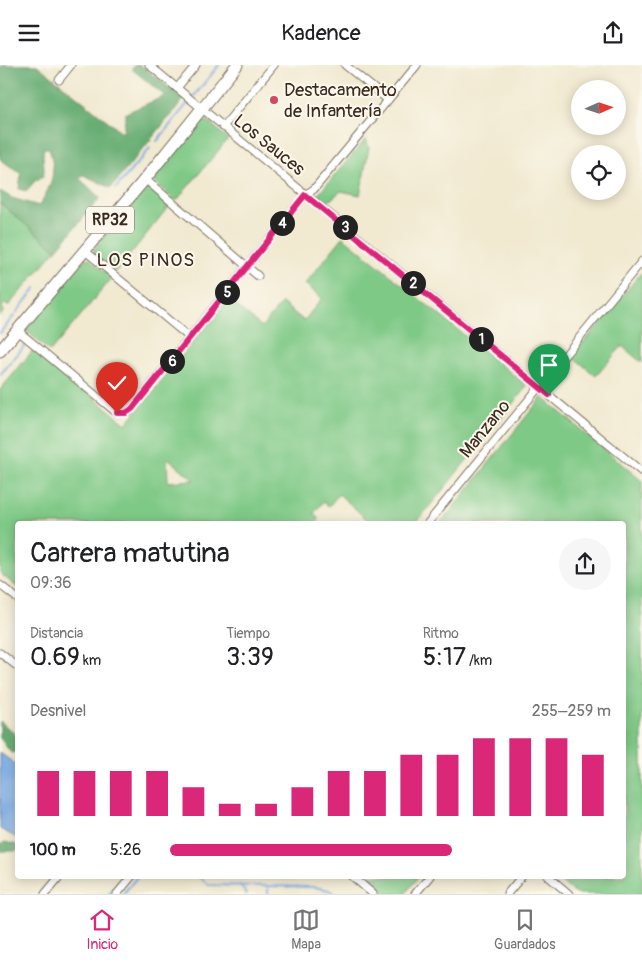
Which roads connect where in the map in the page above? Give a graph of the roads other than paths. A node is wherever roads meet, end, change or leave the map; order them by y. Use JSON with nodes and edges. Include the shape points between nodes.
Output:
{"nodes":[{"id":1,"x":71,"y":65,"type":"edge"},
{"id":2,"x":149,"y":65,"type":"edge"},
{"id":3,"x":196,"y":65,"type":"edge"},
{"id":4,"x":237,"y":65,"type":"edge"},
{"id":5,"x":274,"y":65,"type":"edge"},
{"id":6,"x":345,"y":65,"type":"edge"},
{"id":7,"x":418,"y":65,"type":"edge"},
{"id":8,"x":59,"y":80,"type":"dead end"},
{"id":9,"x":177,"y":87,"type":"junction"},
{"id":10,"x":388,"y":100,"type":"junction"},
{"id":11,"x":201,"y":109,"type":"junction"},
{"id":12,"x":223,"y":127,"type":"junction"},
{"id":13,"x":144,"y":179,"type":"junction"},
{"id":14,"x":305,"y":195,"type":"junction"},
{"id":15,"x":84,"y":250,"type":"junction"},
{"id":16,"x":642,"y":261,"type":"edge"},
{"id":17,"x":247,"y":267,"type":"junction"},
{"id":18,"x":258,"y":276,"type":"dead end"},
{"id":19,"x":18,"y":330,"type":"junction"},
{"id":20,"x":190,"y":338,"type":"junction"},
{"id":21,"x":0,"y":351,"type":"edge"},
{"id":22,"x":538,"y":387,"type":"junction"},
{"id":23,"x":642,"y":472,"type":"edge"},
{"id":24,"x":429,"y":521,"type":"edge"},
{"id":25,"x":0,"y":585,"type":"edge"},
{"id":26,"x":15,"y":597,"type":"edge"},
{"id":27,"x":0,"y":653,"type":"edge"},
{"id":28,"x":15,"y":665,"type":"edge"},
{"id":29,"x":58,"y":879,"type":"edge"},
{"id":30,"x":130,"y":879,"type":"edge"},
{"id":31,"x":356,"y":879,"type":"edge"},
{"id":32,"x":428,"y":879,"type":"edge"},
{"id":33,"x":520,"y":879,"type":"edge"},
{"id":34,"x":552,"y":879,"type":"edge"},
{"id":35,"x":45,"y":894,"type":"edge"},
{"id":36,"x":117,"y":894,"type":"edge"},
{"id":37,"x":373,"y":894,"type":"edge"},
{"id":38,"x":415,"y":894,"type":"edge"},
{"id":39,"x":507,"y":894,"type":"edge"},
{"id":40,"x":569,"y":894,"type":"edge"}],
"edges":[{"from":1,"to":8,"type":"street"},
{"from":2,"to":9,"type":"street","name":"Los Sauces"},
{"from":3,"to":9,"type":"street"},
{"from":4,"to":11,"type":"main road","number":"RP32"},
{"from":5,"to":12,"type":"street"},
{"from":6,"to":10,"type":"street"},
{"from":7,"to":10,"type":"street"},
{"from":9,"to":11,"type":"street","name":"Los Sauces"},
{"from":10,"to":14,"type":"street","via":[[314,189]]},
{"from":11,"to":12,"type":"street","name":"Los Sauces"},
{"from":11,"to":13,"type":"main road","number":"RP32"},
{"from":12,"to":14,"type":"street","name":"Los Sauces"},
{"from":13,"to":15,"type":"main road","number":"RP32"},
{"from":13,"to":17,"type":"street"},
{"from":14,"to":17,"type":"street"},
{"from":14,"to":22,"type":"street","name":"Los Sauces"},
{"from":15,"to":19,"type":"main road","number":"RP32"},
{"from":15,"to":20,"type":"street"},
{"from":16,"to":22,"type":"street","name":"Manzano"},
{"from":17,"to":18,"type":"street"},
{"from":17,"to":20,"type":"street"},
{"from":19,"to":20,"type":"street","via":[[117,413],[132,409]]},
{"from":19,"to":21,"type":"main road","number":"RP32"},
{"from":22,"to":23,"type":"street","name":"Los Sauces"},
{"from":22,"to":24,"type":"street","name":"Manzano"},
{"from":25,"to":26,"type":"street"},
{"from":27,"to":28,"type":"street"},
{"from":29,"to":35,"type":"street"},
{"from":30,"to":36,"type":"street"},
{"from":31,"to":37,"type":"street"},
{"from":32,"to":38,"type":"street"},
{"from":33,"to":39,"type":"street"},
{"from":34,"to":40,"type":"street"}]}
